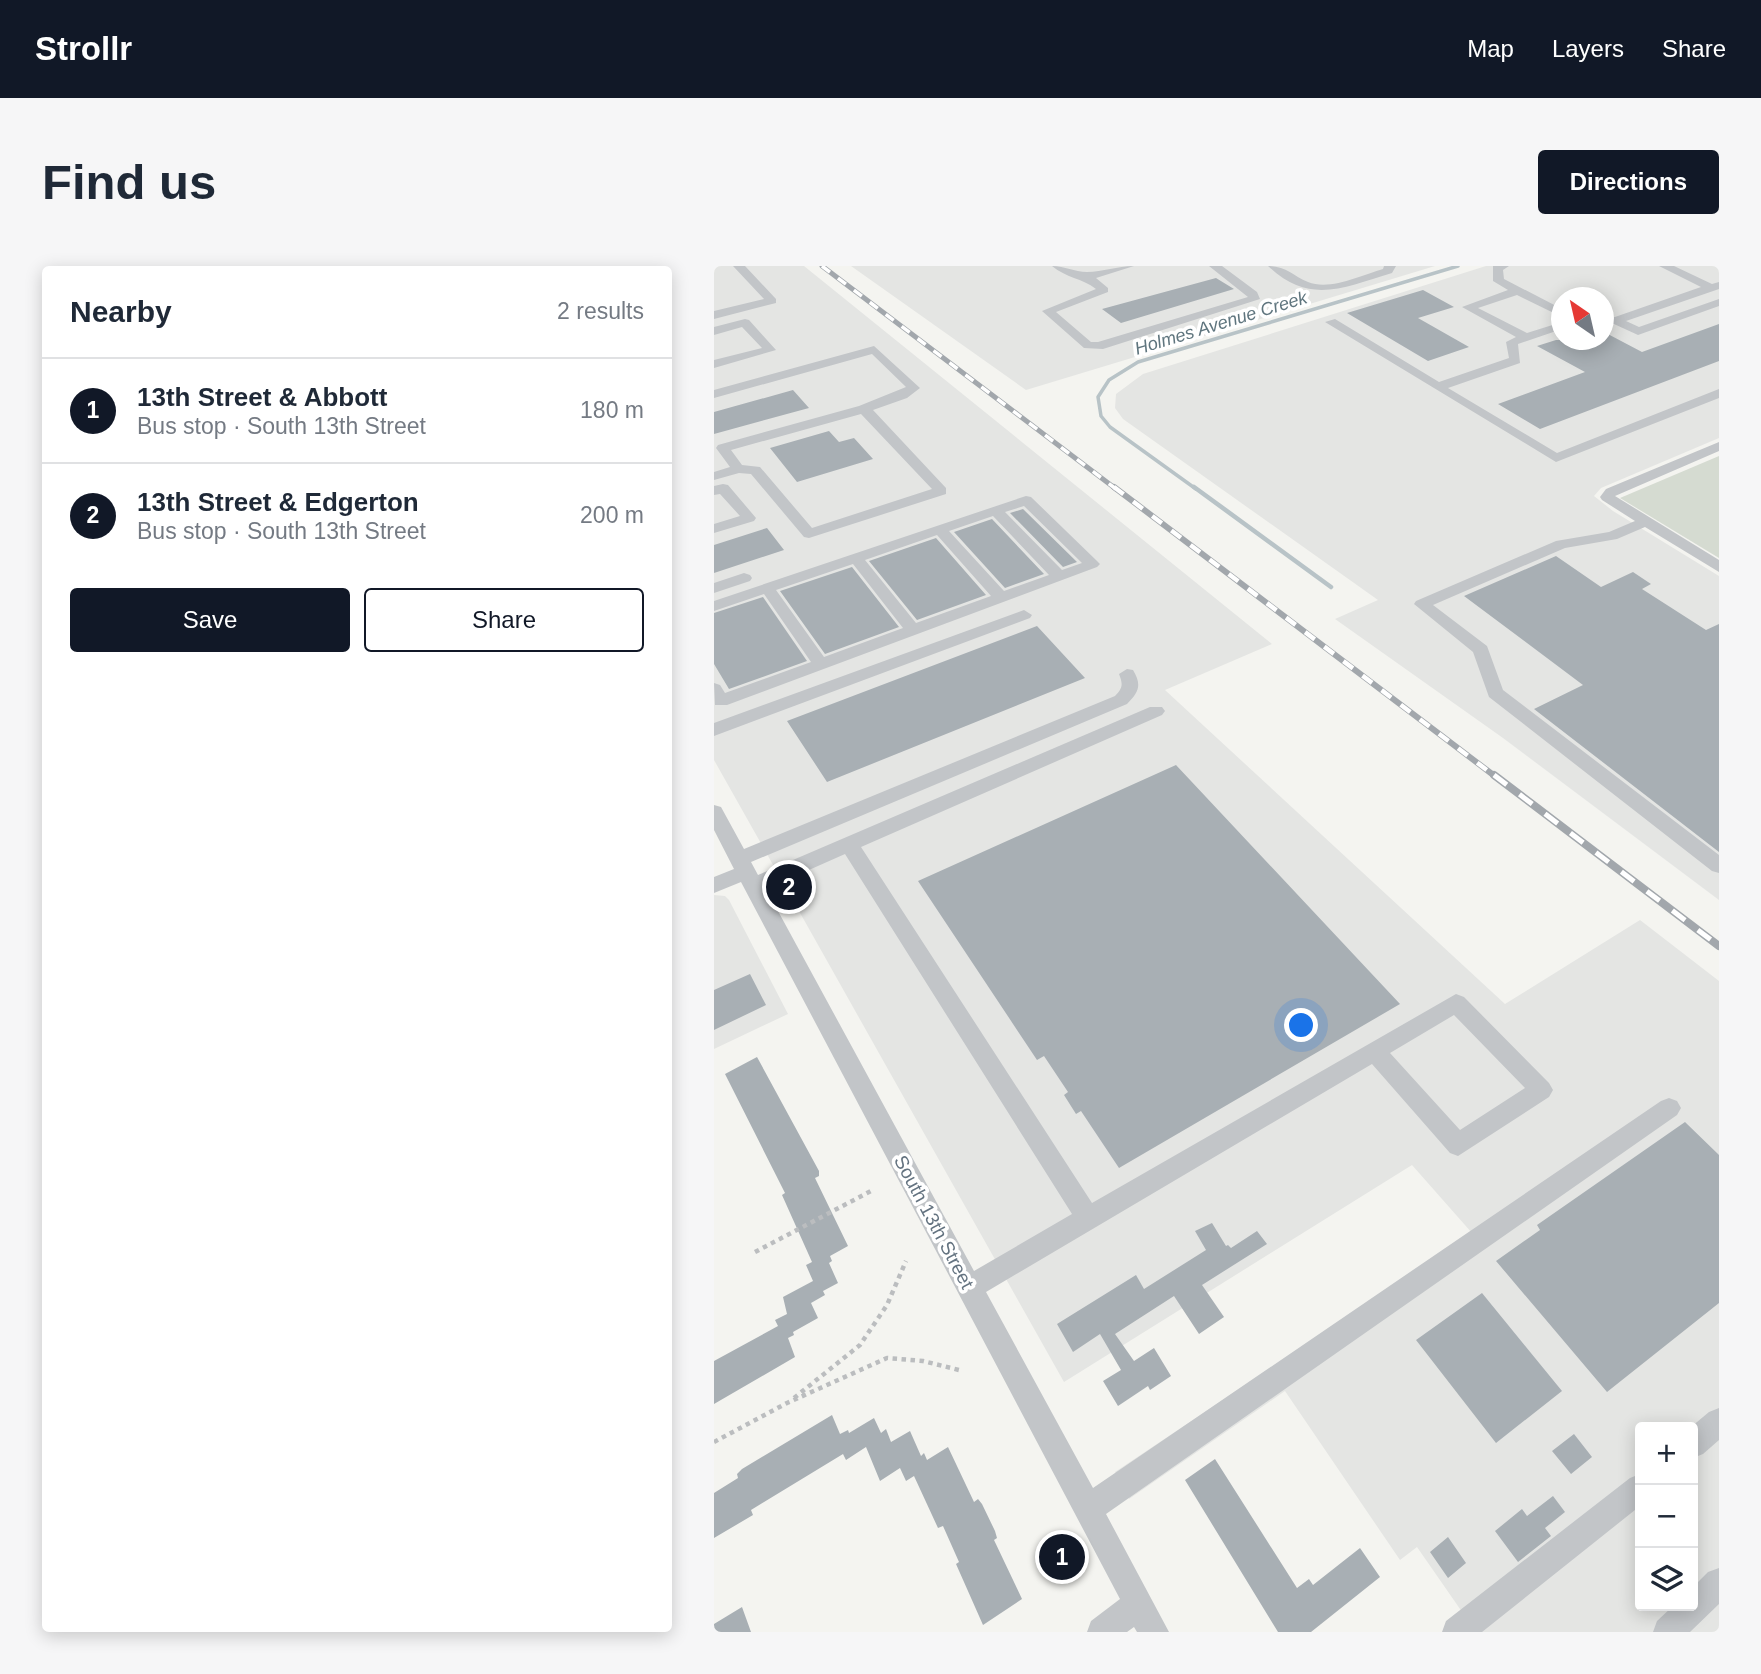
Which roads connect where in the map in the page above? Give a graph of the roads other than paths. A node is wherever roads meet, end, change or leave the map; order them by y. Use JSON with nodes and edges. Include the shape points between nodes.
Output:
{"nodes":[{"id":1,"x":738,"y":266,"type":"edge"},
{"id":2,"x":1058,"y":266,"type":"edge"},
{"id":3,"x":1128,"y":266,"type":"edge"},
{"id":4,"x":1215,"y":266,"type":"edge"},
{"id":5,"x":1274,"y":266,"type":"edge"},
{"id":6,"x":1391,"y":266,"type":"edge"},
{"id":7,"x":1503,"y":266,"type":"edge"},
{"id":8,"x":1665,"y":266,"type":"edge"},
{"id":9,"x":1081,"y":276,"type":"junction"},
{"id":10,"x":1711,"y":288,"type":"edge"},
{"id":11,"x":1517,"y":291,"type":"junction"},
{"id":12,"x":1719,"y":300,"type":"edge"},
{"id":13,"x":1551,"y":308,"type":"edge"},
{"id":14,"x":714,"y":315,"type":"edge"},
{"id":15,"x":1614,"y":319,"type":"edge"},
{"id":16,"x":1331,"y":322,"type":"dead end"},
{"id":17,"x":1614,"y":322,"type":"edge"},
{"id":18,"x":1551,"y":329,"type":"edge"},
{"id":19,"x":714,"y":331,"type":"edge"},
{"id":20,"x":1525,"y":337,"type":"junction"},
{"id":21,"x":714,"y":364,"type":"edge"},
{"id":22,"x":1438,"y":387,"type":"junction"},
{"id":23,"x":1719,"y":393,"type":"edge"},
{"id":24,"x":714,"y":394,"type":"edge"},
{"id":25,"x":864,"y":409,"type":"junction"},
{"id":26,"x":1719,"y":446,"type":"edge"},
{"id":27,"x":738,"y":469,"type":"junction"},
{"id":28,"x":714,"y":476,"type":"edge"},
{"id":29,"x":714,"y":491,"type":"edge"},
{"id":30,"x":995,"y":510,"type":"junction"},
{"id":31,"x":1645,"y":522,"type":"junction"},
{"id":32,"x":714,"y":529,"type":"edge"},
{"id":33,"x":939,"y":529,"type":"junction"},
{"id":34,"x":856,"y":558,"type":"junction"},
{"id":35,"x":1719,"y":567,"type":"edge"},
{"id":36,"x":1059,"y":576,"type":"junction"},
{"id":37,"x":744,"y":578,"type":"dead end"},
{"id":38,"x":714,"y":588,"type":"edge"},
{"id":39,"x":767,"y":589,"type":"junction"},
{"id":40,"x":1001,"y":597,"type":"junction"},
{"id":41,"x":714,"y":606,"type":"edge"},
{"id":42,"x":1024,"y":615,"type":"dead end"},
{"id":43,"x":913,"y":630,"type":"junction"},
{"id":44,"x":821,"y":664,"type":"junction"},
{"id":45,"x":1126,"y":674,"type":"dead end"},
{"id":46,"x":714,"y":689,"type":"edge"},
{"id":47,"x":1156,"y":710,"type":"dead end"},
{"id":48,"x":714,"y":730,"type":"edge"},
{"id":49,"x":714,"y":812,"type":"edge"},
{"id":50,"x":849,"y":845,"type":"junction"},
{"id":51,"x":1719,"y":866,"type":"edge"},
{"id":52,"x":746,"y":872,"type":"junction"},
{"id":53,"x":714,"y":885,"type":"edge"},
{"id":54,"x":1375,"y":1051,"type":"junction"},
{"id":55,"x":1669,"y":1108,"type":"dead end"},
{"id":56,"x":1088,"y":1218,"type":"junction"},
{"id":57,"x":969,"y":1288,"type":"junction"},
{"id":58,"x":1719,"y":1422,"type":"edge"},
{"id":59,"x":1698,"y":1440,"type":"edge"},
{"id":60,"x":1635,"y":1492,"type":"edge"},
{"id":61,"x":1088,"y":1509,"type":"junction"},
{"id":62,"x":1719,"y":1583,"type":"edge"},
{"id":63,"x":1139,"y":1604,"type":"junction"},
{"id":64,"x":1102,"y":1632,"type":"edge"},
{"id":65,"x":1154,"y":1632,"type":"edge"},
{"id":66,"x":1457,"y":1632,"type":"edge"},
{"id":67,"x":1668,"y":1632,"type":"edge"}],
"edges":[{"from":1,"to":14,"type":"street","via":[[772,301]]},
{"from":2,"to":9,"type":"street"},
{"from":3,"to":9,"type":"street"},
{"from":4,"to":9,"type":"street","via":[[1254,299],[1099,346],[1088,345],[1048,311],[1104,290]]},
{"from":5,"to":6,"type":"street","via":[[1307,286],[1328,288],[1388,271]]},
{"from":7,"to":11,"type":"street","via":[[1497,268],[1499,281]]},
{"from":8,"to":10,"type":"street"},
{"from":10,"to":12,"type":"street"},
{"from":10,"to":15,"type":"street"},
{"from":11,"to":13,"type":"street"},
{"from":11,"to":20,"type":"street","via":[[1468,307]]},
{"from":12,"to":17,"type":"street","via":[[1638,331]]},
{"from":16,"to":22,"type":"street"},
{"from":18,"to":20,"type":"street"},
{"from":19,"to":21,"type":"street","via":[[745,323],[770,350]]},
{"from":20,"to":22,"type":"street","via":[[1512,342],[1516,360]]},
{"from":22,"to":23,"type":"street","via":[[1556,458]]},
{"from":24,"to":25,"type":"street","via":[[874,350],[914,388]]},
{"from":25,"to":27,"type":"street","via":[[723,448]]},
{"from":25,"to":27,"type":"street","via":[[941,491],[809,534],[755,470]]},
{"from":26,"to":31,"type":"street","via":[[1607,497]]},
{"from":27,"to":28,"type":"street"},
{"from":29,"to":32,"type":"street","via":[[723,488],[749,518]]},
{"from":30,"to":33,"type":"street"},
{"from":30,"to":36,"type":"street"},
{"from":30,"to":36,"type":"street","via":[[1026,500],[1092,564]]},
{"from":31,"to":35,"type":"street"},
{"from":31,"to":51,"type":"street","via":[[1612,536],[1561,544],[1422,604],[1481,650],[1494,693]]},
{"from":33,"to":34,"type":"street"},
{"from":33,"to":40,"type":"street"},
{"from":34,"to":39,"type":"street"},
{"from":34,"to":43,"type":"street"},
{"from":36,"to":40,"type":"street"},
{"from":37,"to":38,"type":"street"},
{"from":39,"to":41,"type":"street"},
{"from":39,"to":44,"type":"street"},
{"from":40,"to":43,"type":"street"},
{"from":42,"to":48,"type":"street"},
{"from":43,"to":44,"type":"street"},
{"from":44,"to":46,"type":"street","via":[[721,701]]},
{"from":45,"to":52,"type":"street","via":[[1130,691],[1121,700]]},
{"from":47,"to":50,"type":"street"},
{"from":49,"to":52,"type":"street","name":"South 13th Street"},
{"from":50,"to":52,"type":"street"},
{"from":50,"to":56,"type":"street"},
{"from":52,"to":53,"type":"street"},
{"from":52,"to":57,"type":"street","name":"South 13th Street"},
{"from":54,"to":54,"type":"street","via":[[1456,1003],[1541,1090],[1458,1144]]},
{"from":54,"to":56,"type":"street"},
{"from":55,"to":61,"type":"street"},
{"from":56,"to":57,"type":"street"},
{"from":57,"to":61,"type":"street","name":"South 13th Street"},
{"from":58,"to":59,"type":"street"},
{"from":60,"to":66,"type":"street"},
{"from":61,"to":63,"type":"street","name":"South 13th Street"},
{"from":62,"to":67,"type":"street"},
{"from":63,"to":64,"type":"street"},
{"from":63,"to":65,"type":"street","name":"South 13th Street"}]}
